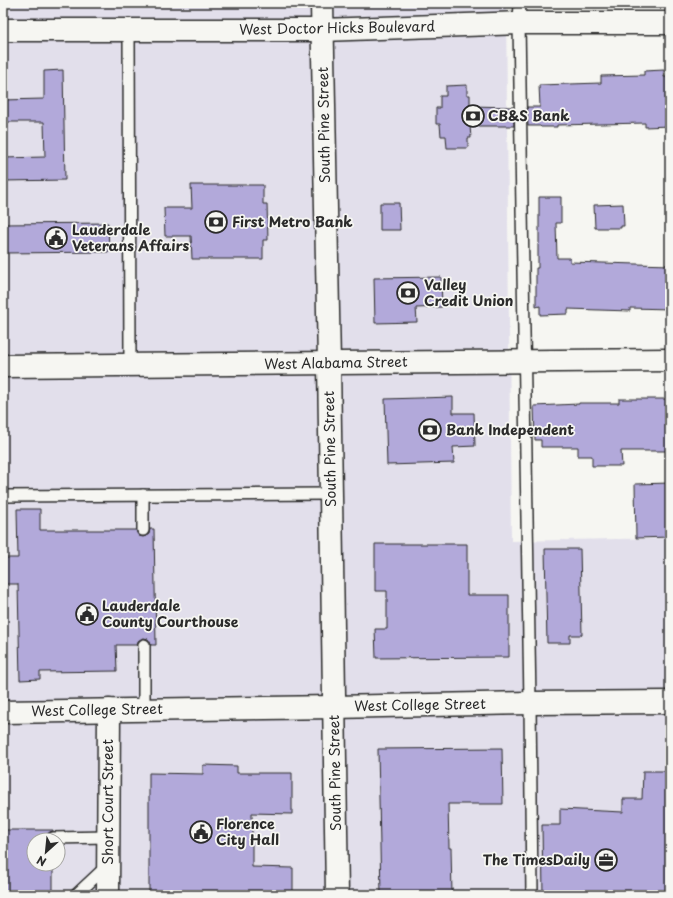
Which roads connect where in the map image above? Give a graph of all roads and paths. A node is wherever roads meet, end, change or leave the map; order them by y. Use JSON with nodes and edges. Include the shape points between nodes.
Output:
{"nodes":[{"id":1,"x":322,"y":3,"type":"edge"},
{"id":2,"x":519,"y":13,"type":"edge"},
{"id":3,"x":670,"y":23,"type":"edge"},
{"id":4,"x":3,"y":30,"type":"edge"},
{"id":5,"x":128,"y":30,"type":"junction"},
{"id":6,"x":322,"y":30,"type":"junction"},
{"id":7,"x":670,"y":360,"type":"edge"},
{"id":8,"x":524,"y":362,"type":"junction"},
{"id":9,"x":329,"y":363,"type":"junction"},
{"id":10,"x":130,"y":365,"type":"junction"},
{"id":11,"x":3,"y":366,"type":"edge"},
{"id":12,"x":331,"y":494,"type":"junction"},
{"id":13,"x":143,"y":495,"type":"junction"},
{"id":14,"x":3,"y":496,"type":"edge"},
{"id":15,"x":143,"y":530,"type":"dead end"},
{"id":16,"x":144,"y":644,"type":"dead end"},
{"id":17,"x":670,"y":702,"type":"edge"},
{"id":18,"x":530,"y":703,"type":"junction"},
{"id":19,"x":334,"y":708,"type":"junction"},
{"id":20,"x":109,"y":710,"type":"junction"},
{"id":21,"x":144,"y":710,"type":"junction"},
{"id":22,"x":3,"y":712,"type":"edge"},
{"id":23,"x":108,"y":837,"type":"junction"},
{"id":24,"x":66,"y":838,"type":"edge"},
{"id":25,"x":108,"y":865,"type":"junction"},
{"id":26,"x":77,"y":895,"type":"edge"},
{"id":27,"x":108,"y":895,"type":"edge"},
{"id":28,"x":337,"y":895,"type":"edge"},
{"id":29,"x":532,"y":895,"type":"edge"}],
"edges":[{"from":1,"to":6,"type":"street","name":"South Pine Street"},
{"from":2,"to":3,"type":"street","name":"West Doctor Hicks Boulevard"},
{"from":2,"to":6,"type":"street","name":"West Doctor Hicks Boulevard"},
{"from":2,"to":8,"type":"lane"},
{"from":4,"to":5,"type":"street","name":"West Doctor Hicks Boulevard"},
{"from":5,"to":6,"type":"street","name":"West Doctor Hicks Boulevard"},
{"from":5,"to":10,"type":"lane"},
{"from":6,"to":9,"type":"street","name":"South Pine Street"},
{"from":7,"to":8,"type":"street","name":"West Alabama Street"},
{"from":8,"to":9,"type":"street","name":"West Alabama Street"},
{"from":8,"to":18,"type":"lane"},
{"from":9,"to":10,"type":"street","name":"West Alabama Street"},
{"from":9,"to":12,"type":"street","name":"South Pine Street"},
{"from":10,"to":11,"type":"street","name":"West Alabama Street"},
{"from":12,"to":13,"type":"lane"},
{"from":12,"to":19,"type":"street","name":"South Pine Street"},
{"from":13,"to":14,"type":"lane"},
{"from":13,"to":15,"type":"lane"},
{"from":16,"to":21,"type":"lane"},
{"from":17,"to":18,"type":"street","name":"West College Street"},
{"from":18,"to":19,"type":"street","name":"West College Street"},
{"from":18,"to":29,"type":"lane"},
{"from":19,"to":21,"type":"street","name":"West College Street"},
{"from":19,"to":28,"type":"street","name":"South Pine Street"},
{"from":20,"to":21,"type":"street","name":"West College Street"},
{"from":20,"to":22,"type":"street","name":"West College Street"},
{"from":20,"to":23,"type":"street","name":"Short Court Street"},
{"from":23,"to":24,"type":"lane"},
{"from":23,"to":25,"type":"street","name":"Short Court Street"},
{"from":25,"to":26,"type":"lane"},
{"from":25,"to":27,"type":"street","name":"Short Court Street"}]}
